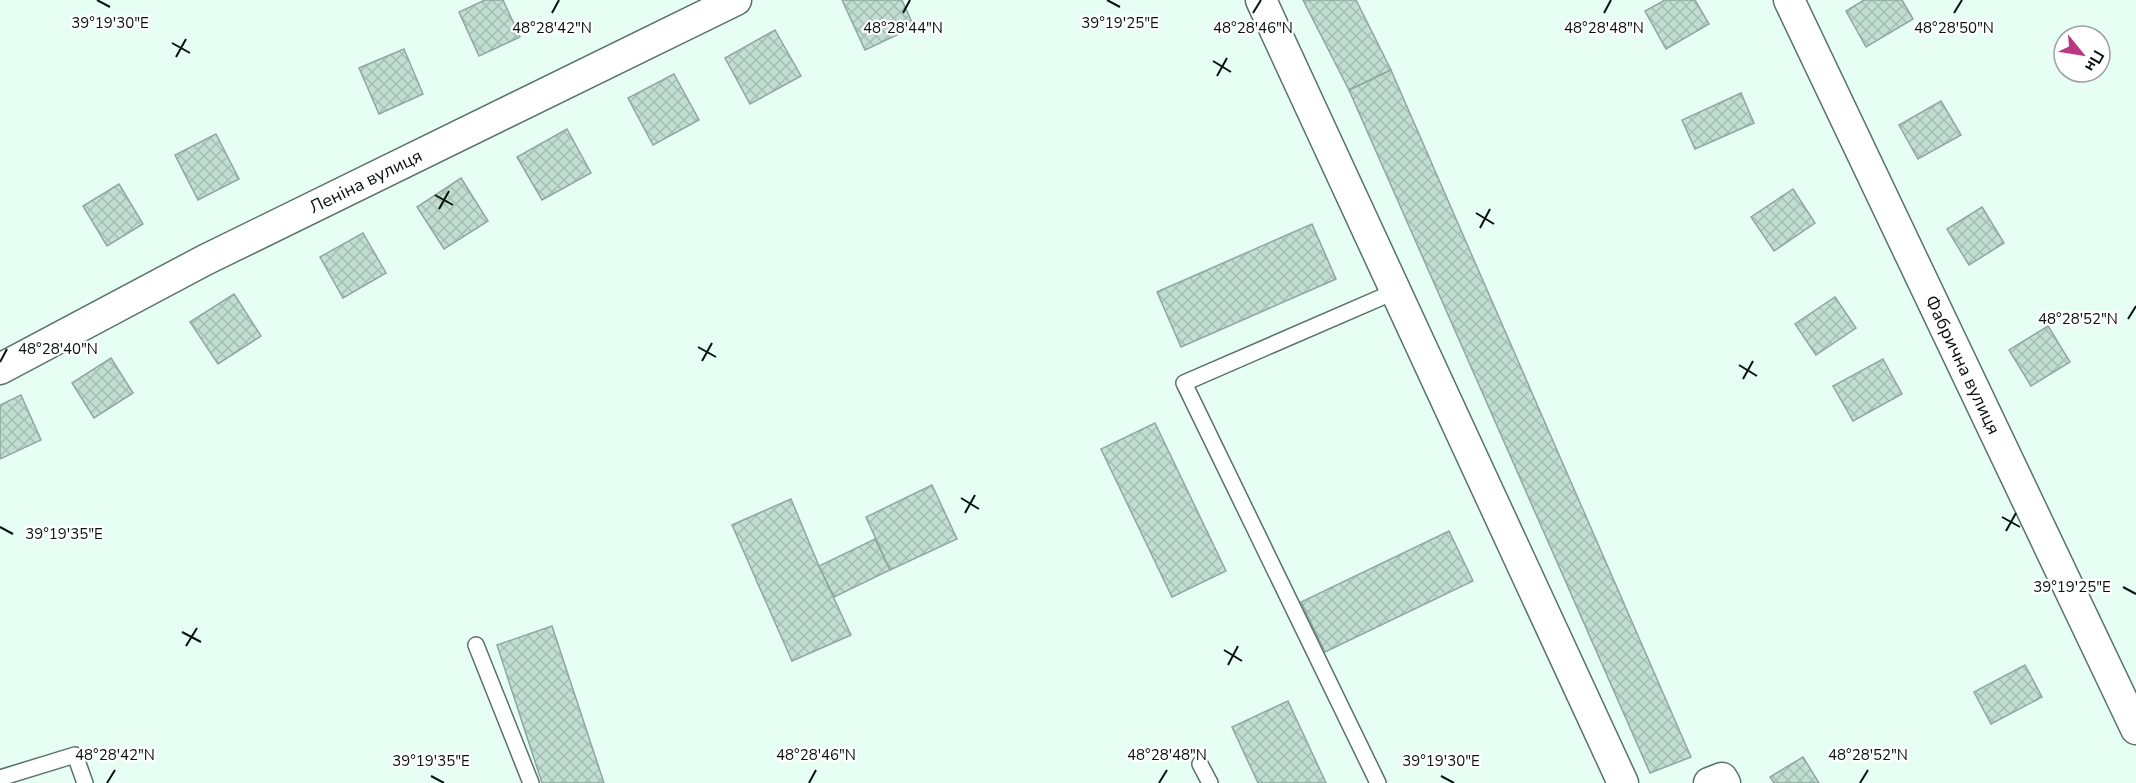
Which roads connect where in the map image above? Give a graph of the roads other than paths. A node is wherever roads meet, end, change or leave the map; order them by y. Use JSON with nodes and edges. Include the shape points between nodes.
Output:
{"nodes":[{"id":1,"x":736,"y":0,"type":"edge"},
{"id":2,"x":1261,"y":0,"type":"edge"},
{"id":3,"x":1789,"y":0,"type":"edge"},
{"id":4,"x":1396,"y":291,"type":"junction"},
{"id":5,"x":0,"y":369,"type":"edge"},
{"id":6,"x":476,"y":645,"type":"dead end"},
{"id":7,"x":2136,"y":729,"type":"edge"},
{"id":8,"x":1200,"y":764,"type":"dead end"},
{"id":9,"x":0,"y":778,"type":"edge"},
{"id":10,"x":85,"y":783,"type":"edge"},
{"id":11,"x":531,"y":783,"type":"edge"},
{"id":12,"x":1210,"y":783,"type":"edge"},
{"id":13,"x":1378,"y":783,"type":"edge"},
{"id":14,"x":1623,"y":783,"type":"edge"},
{"id":15,"x":1709,"y":783,"type":"edge"},
{"id":16,"x":1725,"y":783,"type":"edge"}],
"edges":[{"from":1,"to":5,"type":"street","name":"Леніна вулиця","via":[[205,260]]},
{"from":2,"to":4,"type":"street"},
{"from":3,"to":7,"type":"street","name":"Фабрична вулиця"},
{"from":4,"to":13,"type":"lane","via":[[1184,383]]},
{"from":4,"to":14,"type":"street"},
{"from":6,"to":11,"type":"lane"},
{"from":8,"to":12,"type":"lane"},
{"from":9,"to":10,"type":"lane","via":[[75,754]]},
{"from":15,"to":16,"type":"street","via":[[1722,778]]}]}
